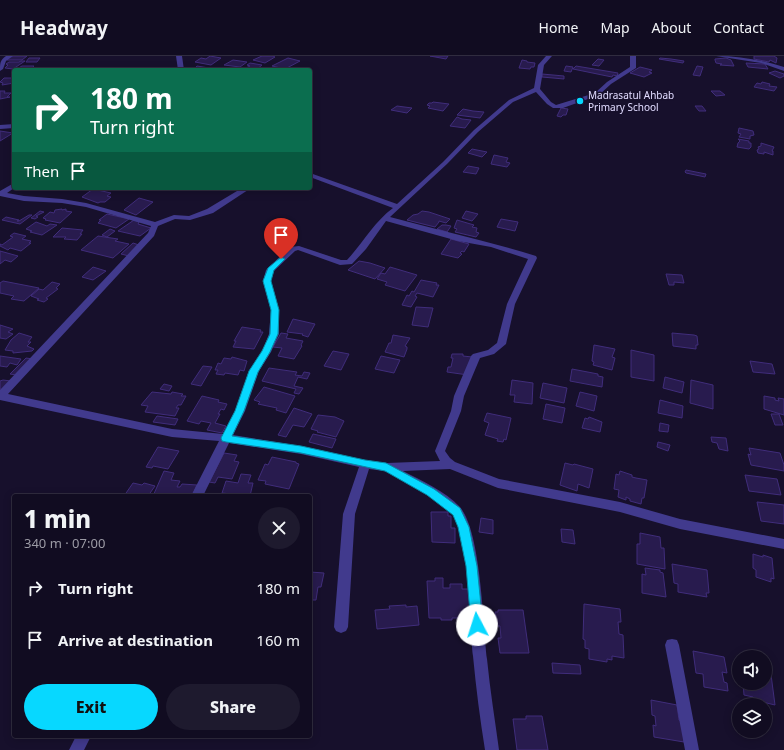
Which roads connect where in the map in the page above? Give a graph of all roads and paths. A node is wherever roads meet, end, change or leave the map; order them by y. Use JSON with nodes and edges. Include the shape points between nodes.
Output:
{"nodes":[{"id":1,"x":10,"y":56,"type":"edge"},
{"id":2,"x":179,"y":56,"type":"edge"},
{"id":3,"x":549,"y":56,"type":"edge"},
{"id":4,"x":633,"y":56,"type":"edge"},
{"id":5,"x":719,"y":56,"type":"edge"},
{"id":6,"x":181,"y":68,"type":"edge"},
{"id":7,"x":0,"y":69,"type":"edge"},
{"id":8,"x":784,"y":69,"type":"edge"},
{"id":9,"x":537,"y":90,"type":"junction"},
{"id":10,"x":12,"y":126,"type":"edge"},
{"id":11,"x":0,"y":127,"type":"edge"},
{"id":12,"x":312,"y":176,"type":"edge"},
{"id":13,"x":12,"y":186,"type":"edge"},
{"id":14,"x":244,"y":190,"type":"edge"},
{"id":15,"x":0,"y":193,"type":"edge"},
{"id":16,"x":398,"y":207,"type":"junction"},
{"id":17,"x":384,"y":218,"type":"junction"},
{"id":18,"x":155,"y":225,"type":"junction"},
{"id":19,"x":0,"y":396,"type":"edge"},
{"id":20,"x":226,"y":438,"type":"junction"},
{"id":21,"x":365,"y":464,"type":"junction"},
{"id":22,"x":451,"y":465,"type":"junction"},
{"id":23,"x":386,"y":467,"type":"junction"},
{"id":24,"x":198,"y":494,"type":"edge"},
{"id":25,"x":765,"y":540,"type":"junction"},
{"id":26,"x":784,"y":544,"type":"edge"},
{"id":27,"x":784,"y":552,"type":"edge"},
{"id":28,"x":341,"y":626,"type":"dead end"},
{"id":29,"x":672,"y":645,"type":"dead end"},
{"id":30,"x":83,"y":738,"type":"edge"},
{"id":31,"x":76,"y":750,"type":"edge"},
{"id":32,"x":492,"y":750,"type":"edge"},
{"id":33,"x":692,"y":750,"type":"edge"}],
"edges":[{"from":1,"to":7,"type":"street","via":[[4,60]]},
{"from":2,"to":6,"type":"street"},
{"from":3,"to":9,"type":"street","via":[[541,65]]},
{"from":4,"to":9,"type":"street","via":[[633,68],[597,94],[563,106],[555,106]]},
{"from":5,"to":8,"type":"street","via":[[762,62]]},
{"from":9,"to":16,"type":"street","via":[[512,101],[476,131]]},
{"from":10,"to":11,"type":"street"},
{"from":12,"to":16,"type":"street"},
{"from":13,"to":15,"type":"street"},
{"from":14,"to":18,"type":"street","via":[[210,211],[190,218],[174,217]]},
{"from":15,"to":18,"type":"street","via":[[16,198],[84,205]]},
{"from":16,"to":17,"type":"street"},
{"from":17,"to":20,"type":"street","via":[[349,262],[340,263],[299,248],[292,249],[270,270],[267,281],[275,310],[274,334],[254,371],[240,411]]},
{"from":17,"to":22,"type":"street","via":[[493,245],[533,258],[512,304],[501,344],[491,352],[476,356],[459,396],[456,411],[440,451]]},
{"from":18,"to":19,"type":"street","via":[[152,234]]},
{"from":19,"to":20,"type":"street","via":[[172,433]]},
{"from":20,"to":21,"type":"street"},
{"from":20,"to":24,"type":"street"},
{"from":21,"to":23,"type":"street"},
{"from":21,"to":28,"type":"street","via":[[349,514]]},
{"from":22,"to":23,"type":"street"},
{"from":22,"to":25,"type":"street","via":[[498,483]]},
{"from":23,"to":32,"type":"street","via":[[431,492],[456,512],[464,527],[472,566],[481,669]]},
{"from":25,"to":26,"type":"street"},
{"from":25,"to":27,"type":"street"},
{"from":29,"to":33,"type":"street"},
{"from":30,"to":31,"type":"street"}]}
